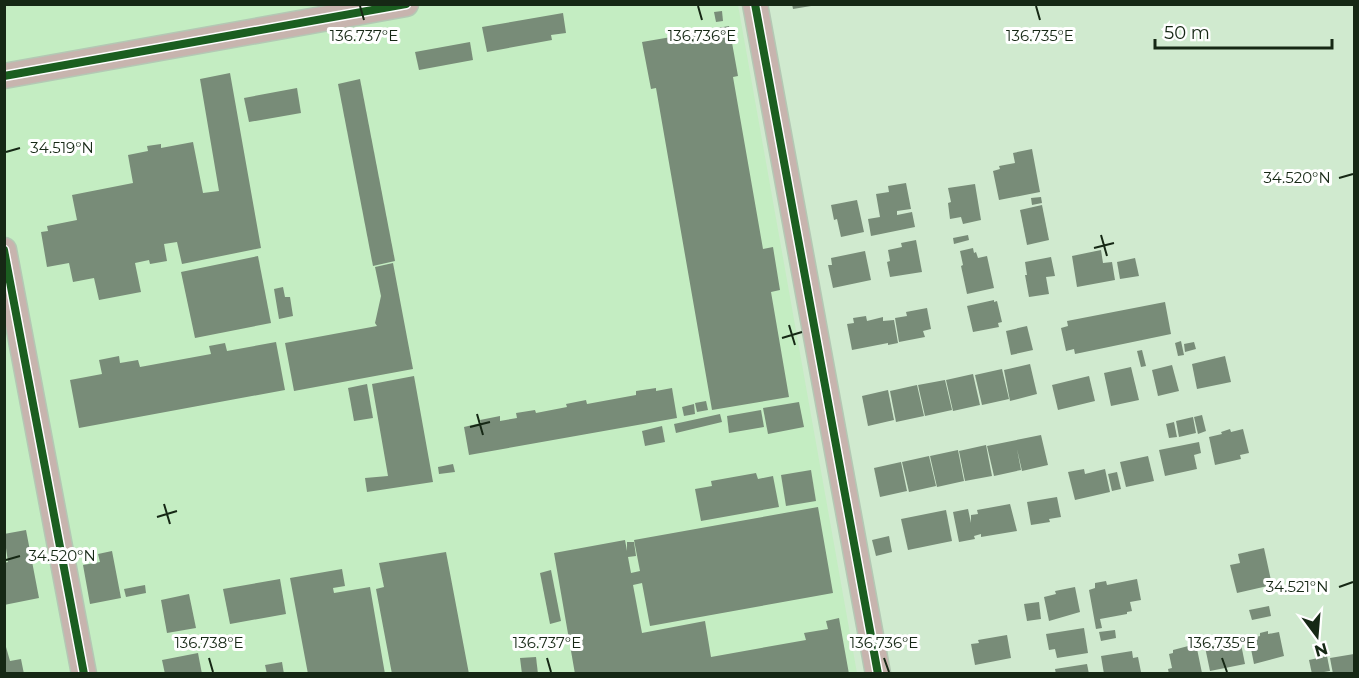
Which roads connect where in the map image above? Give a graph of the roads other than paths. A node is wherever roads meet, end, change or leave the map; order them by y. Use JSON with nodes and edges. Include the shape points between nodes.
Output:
{"nodes":[{"id":1,"x":406,"y":4,"type":"edge"},
{"id":2,"x":755,"y":4,"type":"edge"},
{"id":3,"x":4,"y":76,"type":"edge"},
{"id":4,"x":4,"y":250,"type":"edge"},
{"id":5,"x":84,"y":674,"type":"edge"},
{"id":6,"x":878,"y":674,"type":"edge"}],
"edges":[{"from":1,"to":3,"type":"street"},
{"from":2,"to":6,"type":"street"},
{"from":4,"to":5,"type":"street"}]}
